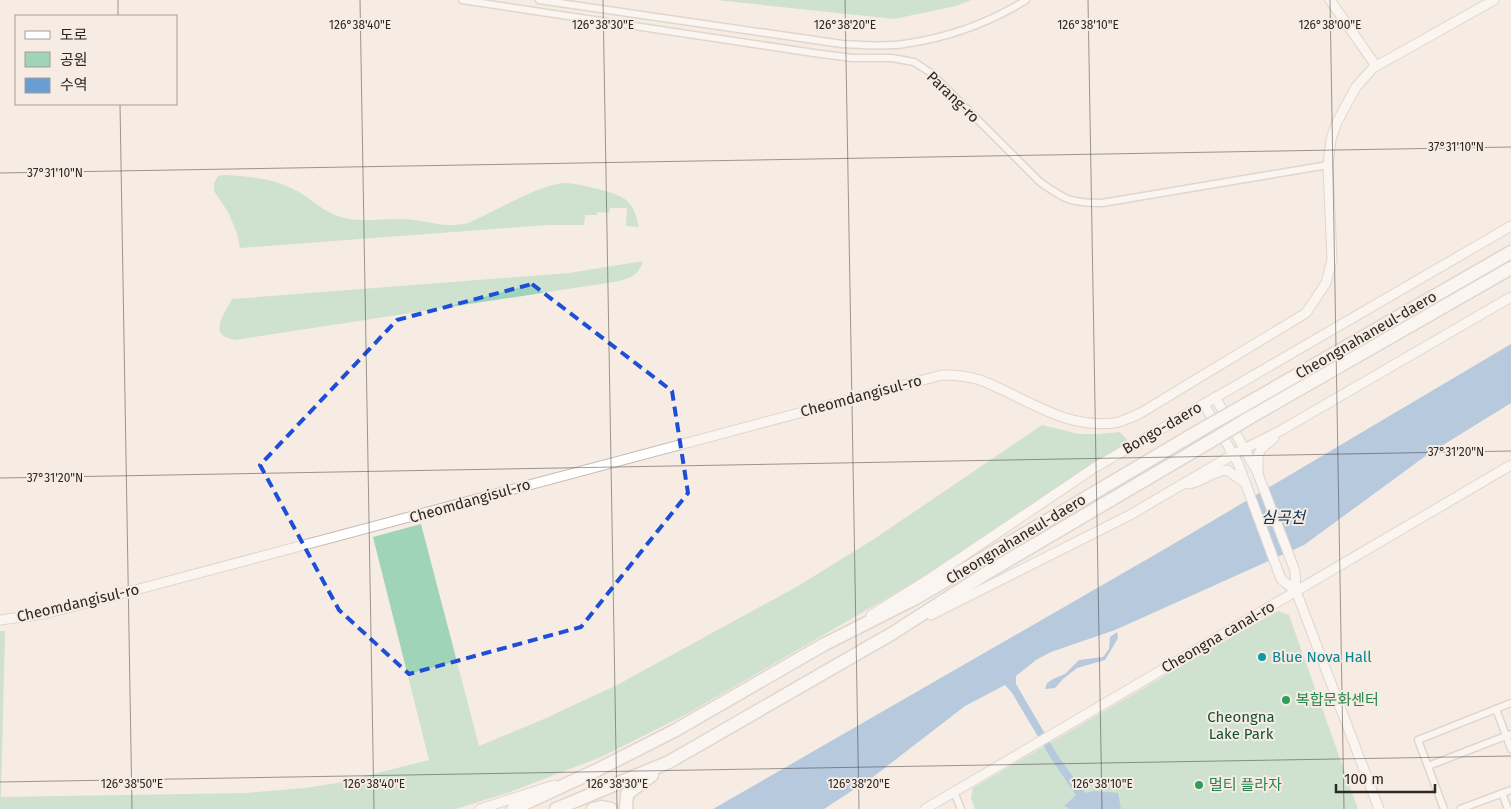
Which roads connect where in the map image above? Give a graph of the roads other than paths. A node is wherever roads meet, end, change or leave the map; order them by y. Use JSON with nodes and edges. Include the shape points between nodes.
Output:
{"nodes":[{"id":1,"x":462,"y":0,"type":"edge"},
{"id":2,"x":539,"y":0,"type":"edge"},
{"id":3,"x":1026,"y":0,"type":"edge"},
{"id":4,"x":1330,"y":0,"type":"edge"},
{"id":5,"x":1494,"y":0,"type":"edge"},
{"id":6,"x":1376,"y":66,"type":"junction"},
{"id":7,"x":1328,"y":165,"type":"junction"},
{"id":8,"x":1511,"y":226,"type":"edge"},
{"id":9,"x":1511,"y":252,"type":"edge"},
{"id":10,"x":1511,"y":268,"type":"edge"},
{"id":11,"x":1511,"y":297,"type":"edge"},
{"id":12,"x":1215,"y":397,"type":"junction"},
{"id":13,"x":1204,"y":404,"type":"junction"},
{"id":14,"x":1280,"y":431,"type":"junction"},
{"id":15,"x":1244,"y":449,"type":"junction"},
{"id":16,"x":1234,"y":454,"type":"junction"},
{"id":17,"x":1511,"y":465,"type":"edge"},
{"id":18,"x":1258,"y":474,"type":"junction"},
{"id":19,"x":1244,"y":482,"type":"junction"},
{"id":20,"x":1182,"y":485,"type":"junction"},
{"id":21,"x":1296,"y":591,"type":"junction"},
{"id":22,"x":0,"y":620,"type":"edge"},
{"id":23,"x":892,"y":634,"type":"junction"},
{"id":24,"x":823,"y":644,"type":"junction"},
{"id":25,"x":1511,"y":703,"type":"edge"},
{"id":26,"x":1496,"y":708,"type":"junction"},
{"id":27,"x":1509,"y":735,"type":"edge"},
{"id":28,"x":1511,"y":749,"type":"edge"},
{"id":29,"x":669,"y":762,"type":"junction"},
{"id":30,"x":1428,"y":766,"type":"junction"},
{"id":31,"x":597,"y":770,"type":"junction"},
{"id":32,"x":1511,"y":790,"type":"edge"},
{"id":33,"x":954,"y":792,"type":"junction"},
{"id":34,"x":1502,"y":793,"type":"junction"},
{"id":35,"x":593,"y":794,"type":"junction"},
{"id":36,"x":480,"y":809,"type":"edge"},
{"id":37,"x":513,"y":809,"type":"edge"},
{"id":38,"x":556,"y":809,"type":"edge"},
{"id":39,"x":565,"y":809,"type":"edge"},
{"id":40,"x":593,"y":809,"type":"edge"},
{"id":41,"x":611,"y":809,"type":"edge"},
{"id":42,"x":626,"y":809,"type":"edge"},
{"id":43,"x":925,"y":809,"type":"edge"},
{"id":44,"x":961,"y":809,"type":"edge"},
{"id":45,"x":1378,"y":809,"type":"edge"},
{"id":46,"x":1444,"y":809,"type":"edge"},
{"id":47,"x":1460,"y":809,"type":"edge"},
{"id":48,"x":1508,"y":809,"type":"edge"}],
"edges":[{"from":1,"to":7,"type":"street","name":"Parang-ro","via":[[814,53],[914,62],[931,73],[1040,182],[1059,196],[1078,203],[1102,203]]},
{"from":2,"to":3,"type":"street","via":[[874,46],[904,44],[978,25]]},
{"from":4,"to":6,"type":"street"},
{"from":5,"to":6,"type":"street","name":"Cheomdangisul-ro"},
{"from":6,"to":7,"type":"street","name":"Cheomdangisul-ro","via":[[1356,87],[1337,122]]},
{"from":7,"to":22,"type":"street","name":"Cheomdangisul-ro","via":[[1332,260],[1326,283],[1306,313],[1139,414],[1115,423],[1085,424],[1046,412],[980,380],[942,375],[53,612]]},
{"from":8,"to":12,"type":"street","name":"Bongo-daero"},
{"from":9,"to":24,"type":"highway","name":"Cheongnahaneul-daero","bridge":true,"via":[[916,598]]},
{"from":10,"to":23,"type":"highway","name":"Cheongnahaneul-daero","bridge":true,"via":[[985,574]]},
{"from":11,"to":14,"type":"street"},
{"from":12,"to":13,"type":"street","name":"Bongo-daero"},
{"from":12,"to":15,"type":"street"},
{"from":13,"to":16,"type":"street"},
{"from":13,"to":24,"type":"street","name":"Bongo-daero","via":[[1094,468],[932,577]]},
{"from":14,"to":15,"type":"street"},
{"from":14,"to":18,"type":"street","via":[[1261,449]]},
{"from":15,"to":16,"type":"street"},
{"from":15,"to":18,"type":"street"},
{"from":16,"to":19,"type":"street"},
{"from":16,"to":20,"type":"street"},
{"from":17,"to":21,"type":"street","name":"Cheongna canal-ro"},
{"from":18,"to":21,"type":"street","via":[[1295,570]]},
{"from":19,"to":20,"type":"street","via":[[1227,470],[1221,470],[1201,481]]},
{"from":19,"to":21,"type":"street","via":[[1281,579]]},
{"from":20,"to":23,"type":"street","via":[[1073,544]]},
{"from":21,"to":33,"type":"street","name":"Cheongna canal-ro"},
{"from":21,"to":45,"type":"street"},
{"from":23,"to":29,"type":"highway","name":"Cheongnahaneul-daero"},
{"from":24,"to":31,"type":"highway","name":"Cheongnahaneul-daero","via":[[674,731]]},
{"from":25,"to":26,"type":"street"},
{"from":26,"to":27,"type":"street"},
{"from":26,"to":30,"type":"street","via":[[1418,740]]},
{"from":27,"to":28,"type":"street"},
{"from":27,"to":30,"type":"street"},
{"from":29,"to":35,"type":"highway","name":"Cheongnahaneul-daero"},
{"from":29,"to":42,"type":"highway","via":[[630,790],[625,799]]},
{"from":30,"to":46,"type":"street"},
{"from":31,"to":36,"type":"street"},
{"from":31,"to":37,"type":"highway","name":"Cheongnahaneul-daero"},
{"from":32,"to":34,"type":"street"},
{"from":33,"to":43,"type":"street","name":"Cheongna canal-ro"},
{"from":33,"to":44,"type":"street"},
{"from":34,"to":47,"type":"street"},
{"from":34,"to":48,"type":"street"},
{"from":35,"to":38,"type":"highway","name":"Cheongnahaneul-daero"},
{"from":35,"to":39,"type":"street"},
{"from":40,"to":41,"type":"highway"}]}
